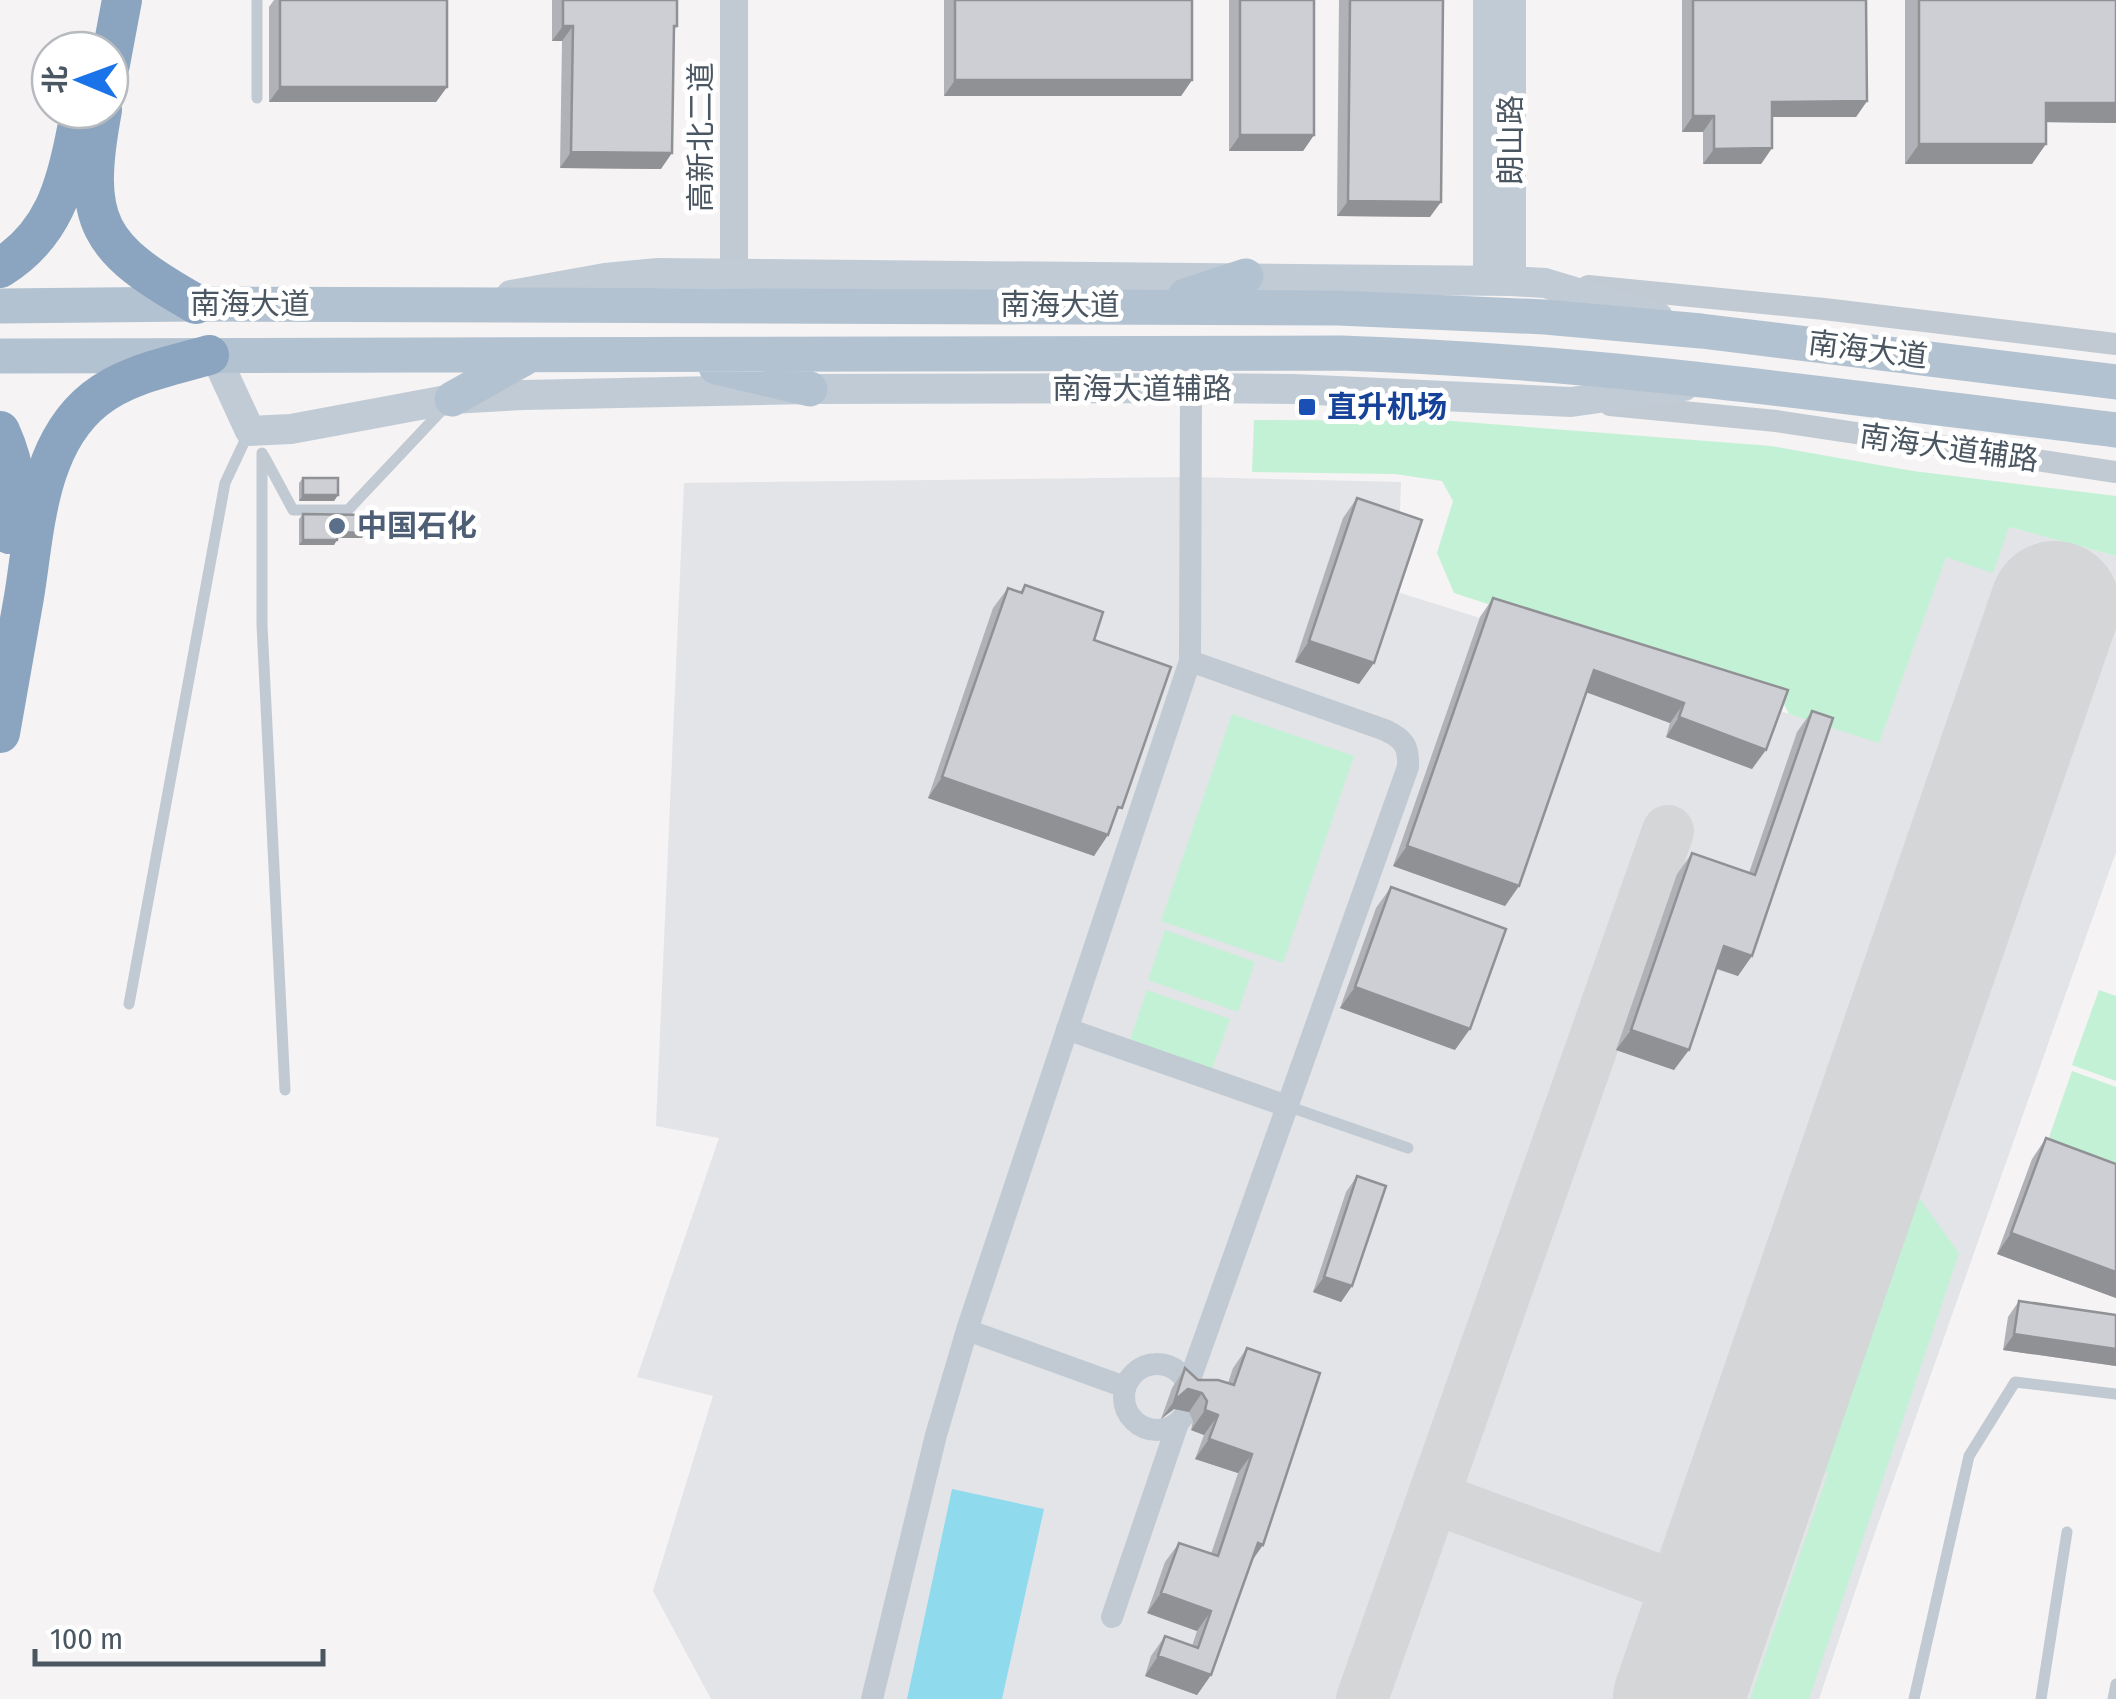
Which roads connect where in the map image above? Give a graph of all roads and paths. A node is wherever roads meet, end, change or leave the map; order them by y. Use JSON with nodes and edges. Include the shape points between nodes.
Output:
{"nodes":[{"id":1,"x":99,"y":0,"type":"edge"},
{"id":2,"x":122,"y":0,"type":"edge"},
{"id":3,"x":257,"y":0,"type":"edge"},
{"id":4,"x":734,"y":0,"type":"edge"},
{"id":5,"x":1488,"y":0,"type":"edge"},
{"id":6,"x":1511,"y":0,"type":"edge"},
{"id":7,"x":94,"y":30,"type":"edge"},
{"id":8,"x":116,"y":30,"type":"edge"},
{"id":9,"x":257,"y":98,"type":"dead end"},
{"id":10,"x":77,"y":130,"type":"edge"},
{"id":11,"x":99,"y":130,"type":"edge"},
{"id":12,"x":6,"y":264,"type":"edge"},
{"id":13,"x":734,"y":274,"type":"junction"},
{"id":14,"x":1246,"y":276,"type":"junction"},
{"id":15,"x":1500,"y":281,"type":"junction"},
{"id":16,"x":1545,"y":282,"type":"junction"},
{"id":17,"x":196,"y":304,"type":"junction"},
{"id":18,"x":1160,"y":304,"type":"junction"},
{"id":19,"x":0,"y":306,"type":"edge"},
{"id":20,"x":424,"y":306,"type":"junction"},
{"id":21,"x":1700,"y":331,"type":"junction"},
{"id":22,"x":2116,"y":344,"type":"edge"},
{"id":23,"x":656,"y":353,"type":"junction"},
{"id":24,"x":533,"y":354,"type":"junction"},
{"id":25,"x":212,"y":355,"type":"junction"},
{"id":26,"x":0,"y":356,"type":"edge"},
{"id":27,"x":2116,"y":379,"type":"edge"},
{"id":28,"x":1722,"y":380,"type":"junction"},
{"id":29,"x":1191,"y":388,"type":"junction"},
{"id":30,"x":810,"y":389,"type":"junction"},
{"id":31,"x":452,"y":399,"type":"junction"},
{"id":32,"x":1571,"y":402,"type":"junction"},
{"id":33,"x":2116,"y":433,"type":"edge"},
{"id":34,"x":256,"y":442,"type":"junction"},
{"id":35,"x":22,"y":450,"type":"edge"},
{"id":36,"x":2116,"y":472,"type":"edge"},
{"id":37,"x":0,"y":580,"type":"edge"},
{"id":38,"x":1190,"y":661,"type":"junction"},
{"id":39,"x":0,"y":733,"type":"edge"},
{"id":40,"x":129,"y":1004,"type":"dead end"},
{"id":41,"x":1067,"y":1029,"type":"junction"},
{"id":42,"x":285,"y":1090,"type":"dead end"},
{"id":43,"x":1287,"y":1106,"type":"junction"},
{"id":44,"x":1408,"y":1148,"type":"dead end"},
{"id":45,"x":967,"y":1330,"type":"junction"},
{"id":46,"x":1188,"y":1385,"type":"junction"},
{"id":47,"x":1125,"y":1387,"type":"junction"},
{"id":48,"x":2116,"y":1394,"type":"edge"},
{"id":49,"x":1178,"y":1423,"type":"junction"},
{"id":50,"x":2066,"y":1532,"type":"dead end"},
{"id":51,"x":1112,"y":1617,"type":"dead end"},
{"id":52,"x":2116,"y":1684,"type":"edge"},
{"id":53,"x":872,"y":1699,"type":"edge"},
{"id":54,"x":1914,"y":1699,"type":"edge"},
{"id":55,"x":2040,"y":1699,"type":"edge"},
{"id":56,"x":2113,"y":1699,"type":"edge"}],
"edges":[{"from":1,"to":7,"type":"highway"},
{"from":2,"to":8,"type":"highway"},
{"from":3,"to":9,"type":"lane"},
{"from":4,"to":13,"type":"street","name":"高新北二道"},
{"from":5,"to":15,"type":"main road","name":"朗山路"},
{"from":6,"to":15,"type":"main road","name":"朗山路"},
{"from":10,"to":12,"type":"highway","via":[[48,222]]},
{"from":11,"to":17,"type":"highway","via":[[92,178],[105,234],[144,272]]},
{"from":13,"to":14,"type":"main road"},
{"from":13,"to":20,"type":"main road","via":[[633,275]]},
{"from":14,"to":15,"type":"main road"},
{"from":14,"to":18,"type":"main road"},
{"from":15,"to":16,"type":"main road"},
{"from":16,"to":21,"type":"main road"},
{"from":16,"to":22,"type":"street"},
{"from":17,"to":19,"type":"main road","name":"南海大道"},
{"from":17,"to":20,"type":"main road","name":"南海大道"},
{"from":18,"to":20,"type":"main road","name":"南海大道"},
{"from":18,"to":21,"type":"main road","name":"南海大道","via":[[1434,311]]},
{"from":21,"to":27,"type":"main road","name":"南海大道"},
{"from":23,"to":24,"type":"main road","name":"南海大道"},
{"from":23,"to":28,"type":"main road","name":"南海大道","via":[[1342,353]]},
{"from":23,"to":30,"type":"main road"},
{"from":24,"to":25,"type":"main road","name":"南海大道"},
{"from":24,"to":31,"type":"main road"},
{"from":25,"to":26,"type":"main road","name":"南海大道"},
{"from":25,"to":34,"type":"main road"},
{"from":25,"to":35,"type":"highway","via":[[124,382]]},
{"from":28,"to":32,"type":"main road","name":"南海大道"},
{"from":28,"to":33,"type":"main road","name":"南海大道"},
{"from":29,"to":30,"type":"main road","name":"南海大道辅路"},
{"from":29,"to":32,"type":"main road","name":"南海大道辅路"},
{"from":29,"to":38,"type":"street"},
{"from":30,"to":31,"type":"main road","name":"南海大道辅路"},
{"from":31,"to":34,"type":"main road","name":"南海大道辅路","via":[[291,429]]},
{"from":31,"to":34,"type":"lane","via":[[348,510],[294,510]]},
{"from":32,"to":36,"type":"street","name":"南海大道辅路","via":[[1776,421]]},
{"from":34,"to":40,"type":"lane","via":[[225,482]]},
{"from":34,"to":42,"type":"lane"},
{"from":35,"to":37,"type":"highway"},
{"from":35,"to":39,"type":"highway","via":[[37,509]]},
{"from":38,"to":41,"type":"street"},
{"from":38,"to":43,"type":"street","via":[[1385,730],[1409,751]]},
{"from":41,"to":43,"type":"street"},
{"from":41,"to":45,"type":"street"},
{"from":43,"to":44,"type":"lane"},
{"from":43,"to":46,"type":"street"},
{"from":45,"to":47,"type":"street"},
{"from":45,"to":53,"type":"street"},
{"from":46,"to":47,"type":"street","via":[[1175,1369],[1156,1364],[1136,1370]]},
{"from":46,"to":49,"type":"street","via":[[1189,1406]]},
{"from":47,"to":49,"type":"street","via":[[1125,1408],[1138,1424],[1158,1430]]},
{"from":48,"to":54,"type":"lane","via":[[2015,1382],[1969,1456]]},
{"from":49,"to":51,"type":"street"},
{"from":50,"to":55,"type":"lane"},
{"from":52,"to":56,"type":"lane"}]}
